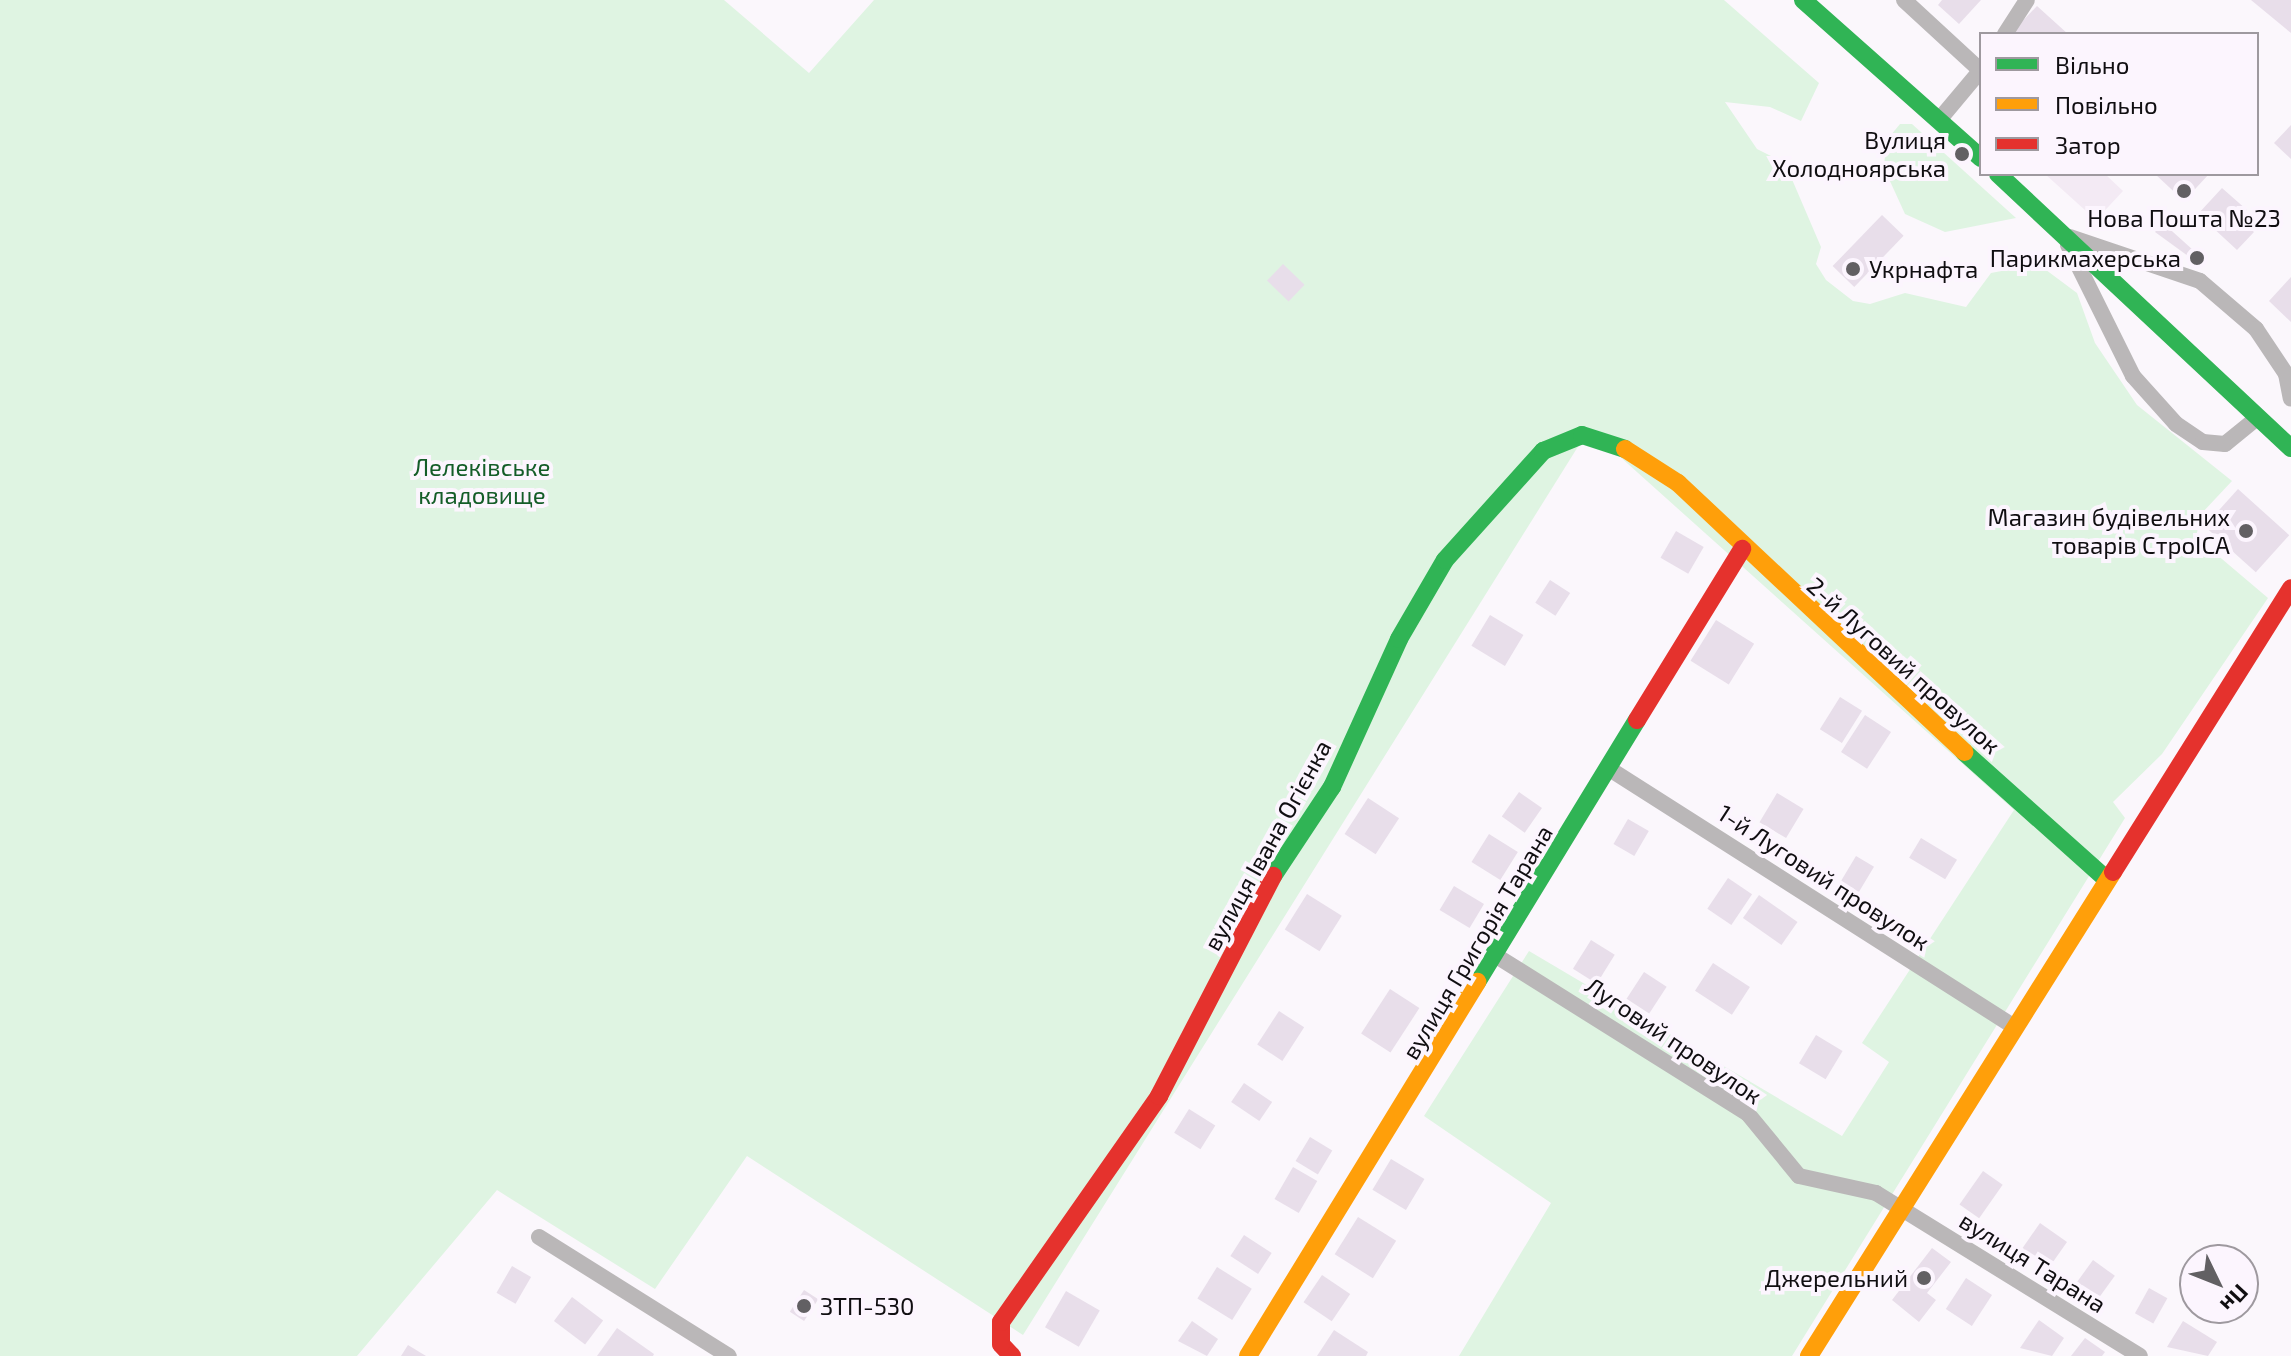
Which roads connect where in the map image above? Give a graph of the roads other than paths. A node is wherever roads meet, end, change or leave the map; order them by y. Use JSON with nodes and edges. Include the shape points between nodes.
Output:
{"nodes":[{"id":1,"x":1803,"y":0,"type":"edge"},
{"id":2,"x":1904,"y":0,"type":"edge"},
{"id":3,"x":2027,"y":0,"type":"edge"},
{"id":4,"x":2006,"y":32,"type":"edge"},
{"id":5,"x":1979,"y":69,"type":"edge"},
{"id":6,"x":1979,"y":73,"type":"edge"},
{"id":7,"x":1939,"y":120,"type":"junction"},
{"id":8,"x":1979,"y":156,"type":"edge"},
{"id":9,"x":2000,"y":176,"type":"edge"},
{"id":10,"x":2064,"y":236,"type":"junction"},
{"id":11,"x":2291,"y":399,"type":"edge"},
{"id":12,"x":2257,"y":418,"type":"junction"},
{"id":13,"x":2290,"y":442,"type":"edge"},
{"id":14,"x":1678,"y":483,"type":"joint"},
{"id":15,"x":1742,"y":549,"type":"junction"},
{"id":16,"x":2291,"y":588,"type":"edge"},
{"id":17,"x":1608,"y":768,"type":"junction"},
{"id":18,"x":2104,"y":877,"type":"junction"},
{"id":19,"x":1498,"y":957,"type":"junction"},
{"id":20,"x":2014,"y":1027,"type":"junction"},
{"id":21,"x":1901,"y":1208,"type":"junction"},
{"id":22,"x":539,"y":1237,"type":"dead end"},
{"id":23,"x":729,"y":1356,"type":"edge"},
{"id":24,"x":1012,"y":1356,"type":"edge"},
{"id":25,"x":1248,"y":1356,"type":"edge"},
{"id":26,"x":1809,"y":1356,"type":"edge"},
{"id":27,"x":2140,"y":1356,"type":"edge"}],
"edges":[{"from":1,"to":7,"type":"street"},
{"from":2,"to":5,"type":"street"},
{"from":3,"to":4,"type":"street"},
{"from":6,"to":7,"type":"street"},
{"from":7,"to":8,"type":"street"},
{"from":9,"to":10,"type":"street"},
{"from":10,"to":11,"type":"street","via":[[2200,281],[2256,329],[2286,374]]},
{"from":10,"to":12,"type":"street"},
{"from":10,"to":12,"type":"street","via":[[2133,376],[2176,424],[2203,442],[2225,444]]},
{"from":12,"to":13,"type":"street"},
{"from":14,"to":15,"type":"street","name":"2-й Луговий провулок"},
{"from":14,"to":24,"type":"street","name":"вулиця Івана Огієнка","via":[[1619,445],[1582,435],[1543,451],[1445,560],[1399,639],[1332,787],[1274,874],[1159,1096],[1104,1166],[1001,1322],[1001,1344]]},
{"from":15,"to":17,"type":"street","name":"вулиця Григорія Тарана"},
{"from":15,"to":18,"type":"street","name":"2-й Луговий провулок"},
{"from":16,"to":18,"type":"street"},
{"from":17,"to":19,"type":"street","name":"вулиця Григорія Тарана"},
{"from":17,"to":20,"type":"street","name":"1-й Луговий провулок"},
{"from":18,"to":20,"type":"street"},
{"from":19,"to":21,"type":"street","name":"Луговий провулок","via":[[1748,1114],[1799,1176],[1876,1193]]},
{"from":19,"to":25,"type":"street","name":"вулиця Григорія Тарана"},
{"from":20,"to":21,"type":"street"},
{"from":21,"to":26,"type":"street"},
{"from":21,"to":27,"type":"street","name":"вулиця Тарана"},
{"from":22,"to":23,"type":"street"}]}
